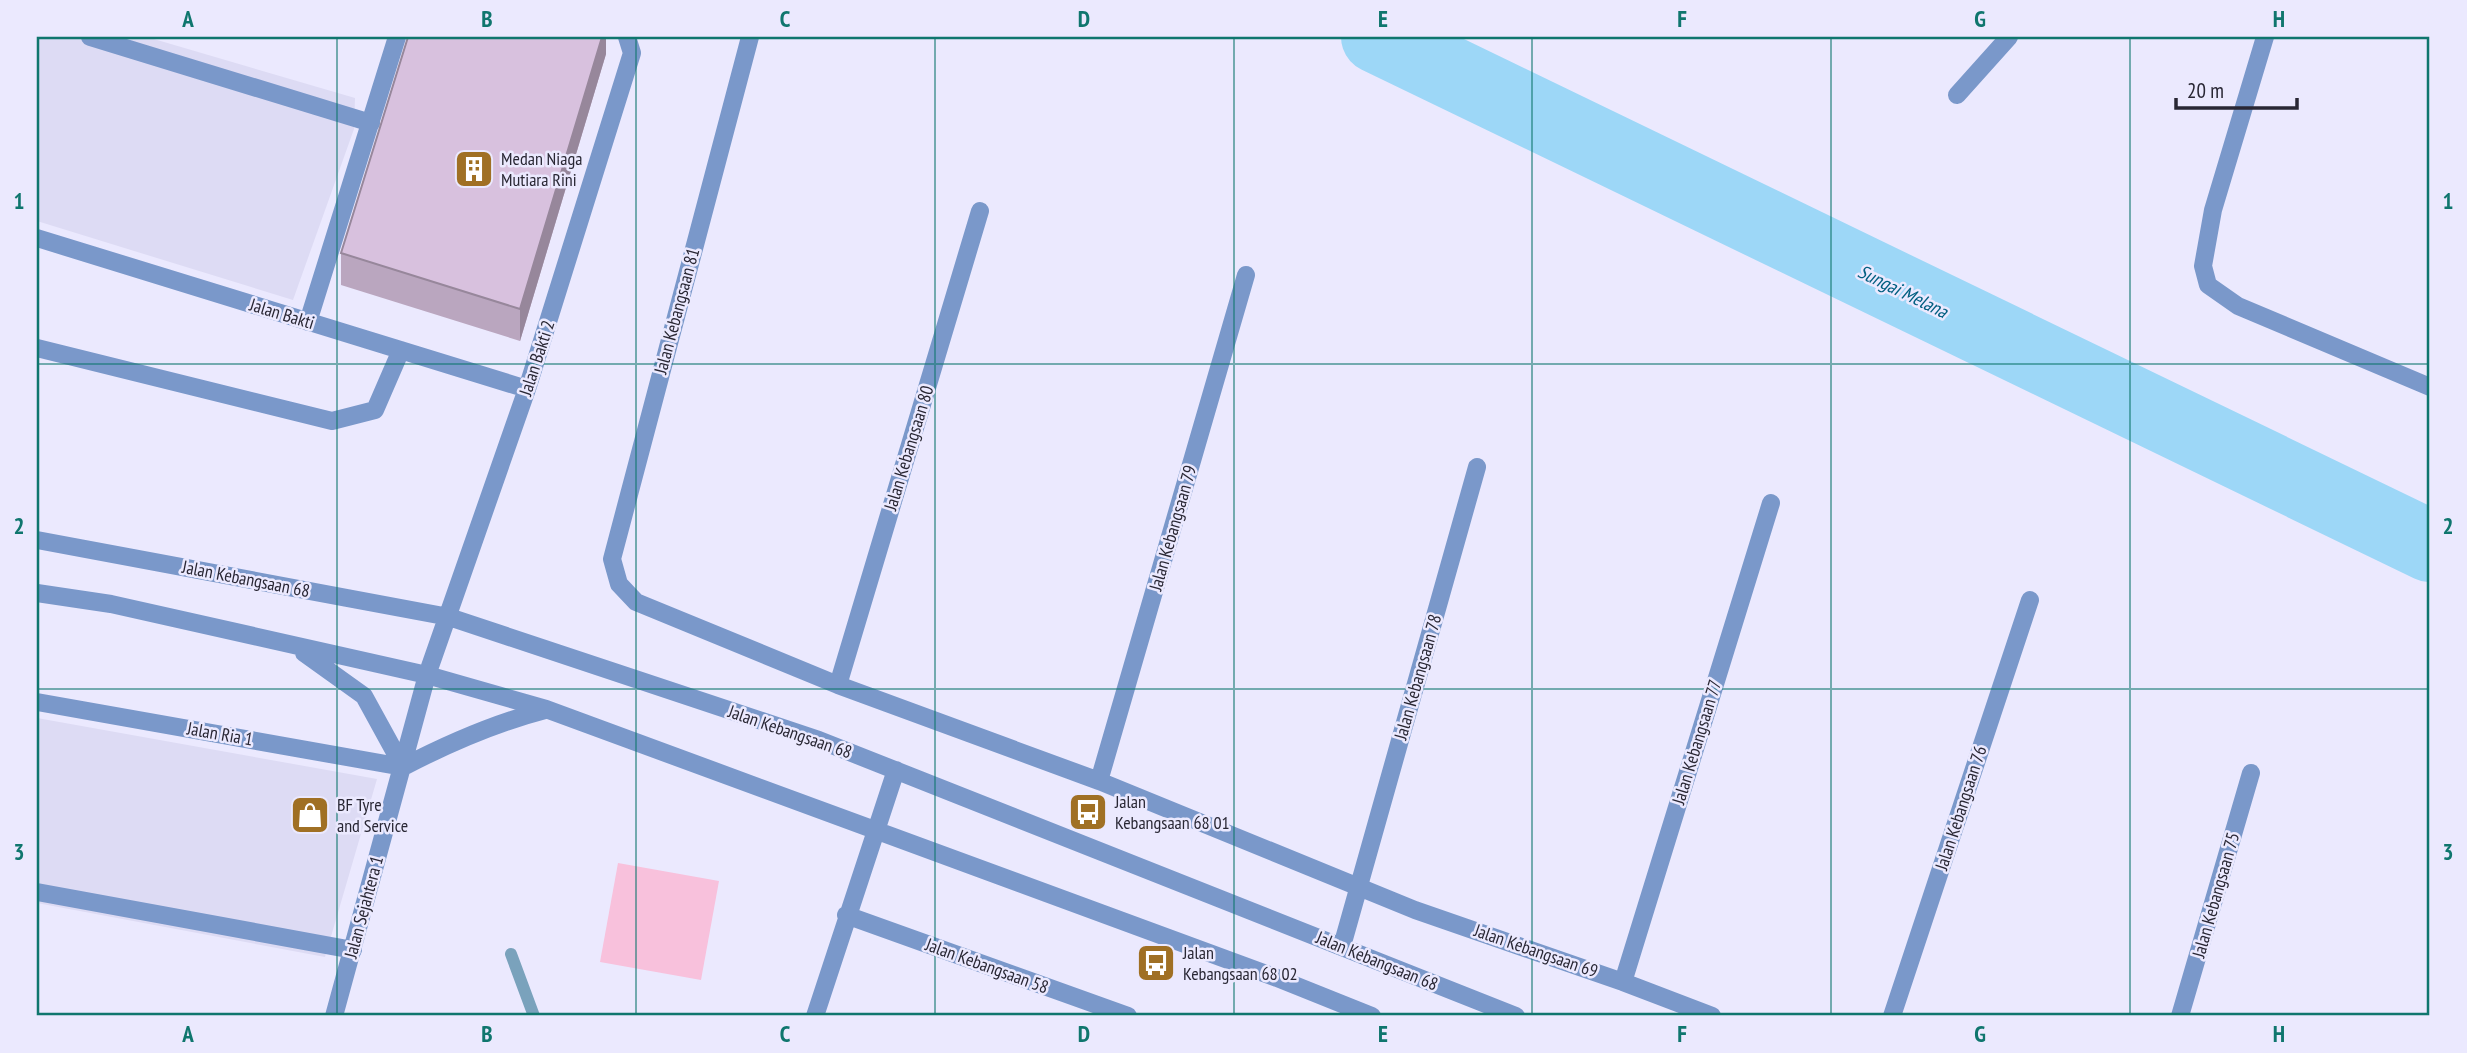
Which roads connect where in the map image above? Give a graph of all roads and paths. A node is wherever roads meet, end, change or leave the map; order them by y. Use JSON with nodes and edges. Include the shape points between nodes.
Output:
{"nodes":[{"id":1,"x":90,"y":37,"type":"edge"},
{"id":2,"x":397,"y":37,"type":"edge"},
{"id":3,"x":627,"y":37,"type":"edge"},
{"id":4,"x":750,"y":37,"type":"edge"},
{"id":5,"x":2009,"y":37,"type":"edge"},
{"id":6,"x":2265,"y":37,"type":"edge"},
{"id":7,"x":1957,"y":95,"type":"dead end"},
{"id":8,"x":371,"y":123,"type":"junction"},
{"id":9,"x":980,"y":211,"type":"dead end"},
{"id":10,"x":37,"y":239,"type":"edge"},
{"id":11,"x":1246,"y":275,"type":"dead end"},
{"id":12,"x":308,"y":321,"type":"junction"},
{"id":13,"x":37,"y":348,"type":"edge"},
{"id":14,"x":401,"y":350,"type":"junction"},
{"id":15,"x":2430,"y":387,"type":"edge"},
{"id":16,"x":527,"y":389,"type":"junction"},
{"id":17,"x":1478,"y":467,"type":"dead end"},
{"id":18,"x":1771,"y":503,"type":"dead end"},
{"id":19,"x":37,"y":540,"type":"edge"},
{"id":20,"x":619,"y":584,"type":"joint"},
{"id":21,"x":37,"y":593,"type":"edge"},
{"id":22,"x":2030,"y":600,"type":"dead end"},
{"id":23,"x":449,"y":617,"type":"junction"},
{"id":24,"x":298,"y":649,"type":"junction"},
{"id":25,"x":428,"y":676,"type":"junction"},
{"id":26,"x":838,"y":685,"type":"junction"},
{"id":27,"x":37,"y":702,"type":"edge"},
{"id":28,"x":546,"y":709,"type":"junction"},
{"id":29,"x":403,"y":766,"type":"junction"},
{"id":30,"x":896,"y":770,"type":"junction"},
{"id":31,"x":2251,"y":773,"type":"dead end"},
{"id":32,"x":1099,"y":780,"type":"junction"},
{"id":33,"x":875,"y":831,"type":"junction"},
{"id":34,"x":1359,"y":887,"type":"junction"},
{"id":35,"x":37,"y":892,"type":"edge"},
{"id":36,"x":846,"y":915,"type":"junction"},
{"id":37,"x":1342,"y":946,"type":"junction"},
{"id":38,"x":352,"y":950,"type":"junction"},
{"id":39,"x":1623,"y":982,"type":"junction"},
{"id":40,"x":334,"y":1016,"type":"edge"},
{"id":41,"x":815,"y":1016,"type":"edge"},
{"id":42,"x":1128,"y":1016,"type":"edge"},
{"id":43,"x":1372,"y":1016,"type":"edge"},
{"id":44,"x":1516,"y":1016,"type":"edge"},
{"id":45,"x":1712,"y":1016,"type":"edge"},
{"id":46,"x":1892,"y":1016,"type":"edge"},
{"id":47,"x":2180,"y":1016,"type":"edge"}],
"edges":[{"from":1,"to":8,"type":"street"},
{"from":2,"to":8,"type":"street"},
{"from":3,"to":16,"type":"street","name":"Jalan Bakti 2","via":[[632,53]]},
{"from":4,"to":20,"type":"street","name":"Jalan Kebangsaan 81","via":[[612,559]]},
{"from":5,"to":7,"type":"street"},
{"from":6,"to":15,"type":"street","via":[[2213,210],[2203,266],[2208,285],[2238,306]]},
{"from":8,"to":12,"type":"street"},
{"from":9,"to":26,"type":"street","name":"Jalan Kebangsaan 80"},
{"from":10,"to":12,"type":"street","name":"Jalan Bakti"},
{"from":11,"to":32,"type":"street","name":"Jalan Kebangsaan 79"},
{"from":12,"to":14,"type":"street","name":"Jalan Bakti"},
{"from":13,"to":14,"type":"street","via":[[332,421],[375,410]]},
{"from":14,"to":16,"type":"street","name":"Jalan Bakti"},
{"from":16,"to":23,"type":"street","name":"Jalan Bakti 2"},
{"from":17,"to":34,"type":"street","name":"Jalan Kebangsaan 78"},
{"from":18,"to":39,"type":"street","name":"Jalan Kebangsaan 77"},
{"from":19,"to":23,"type":"street","name":"Jalan Kebangsaan 68"},
{"from":20,"to":26,"type":"street","name":"Jalan Kebangsaan 69","via":[[636,601]]},
{"from":21,"to":24,"type":"street","via":[[111,604]]},
{"from":22,"to":46,"type":"street","name":"Jalan Kebangsaan 76"},
{"from":23,"to":25,"type":"street","name":"Jalan Bakti 2"},
{"from":23,"to":30,"type":"street","name":"Jalan Kebangsaan 68"},
{"from":24,"to":25,"type":"street"},
{"from":24,"to":29,"type":"street","via":[[364,696]]},
{"from":25,"to":28,"type":"street"},
{"from":25,"to":29,"type":"street","name":"Jalan Sejahtera 1"},
{"from":26,"to":32,"type":"street","name":"Jalan Kebangsaan 69"},
{"from":27,"to":29,"type":"street","name":"Jalan Ria 1"},
{"from":28,"to":29,"type":"street","via":[[482,730]]},
{"from":28,"to":33,"type":"street"},
{"from":29,"to":38,"type":"street","name":"Jalan Sejahtera 1"},
{"from":30,"to":33,"type":"street"},
{"from":30,"to":37,"type":"street","name":"Jalan Kebangsaan 68"},
{"from":31,"to":47,"type":"street","name":"Jalan Kebangsaan 75"},
{"from":32,"to":34,"type":"street","name":"Jalan Kebangsaan 69"},
{"from":33,"to":36,"type":"street"},
{"from":33,"to":43,"type":"street"},
{"from":34,"to":37,"type":"street","name":"Jalan Kebangsaan 78"},
{"from":34,"to":39,"type":"street","name":"Jalan Kebangsaan 69"},
{"from":35,"to":38,"type":"street"},
{"from":36,"to":41,"type":"street"},
{"from":36,"to":42,"type":"street","name":"Jalan Kebangsaan 58"},
{"from":37,"to":44,"type":"street","name":"Jalan Kebangsaan 68"},
{"from":38,"to":40,"type":"street","name":"Jalan Sejahtera 1"},
{"from":39,"to":45,"type":"street","name":"Jalan Kebangsaan 69"}]}
